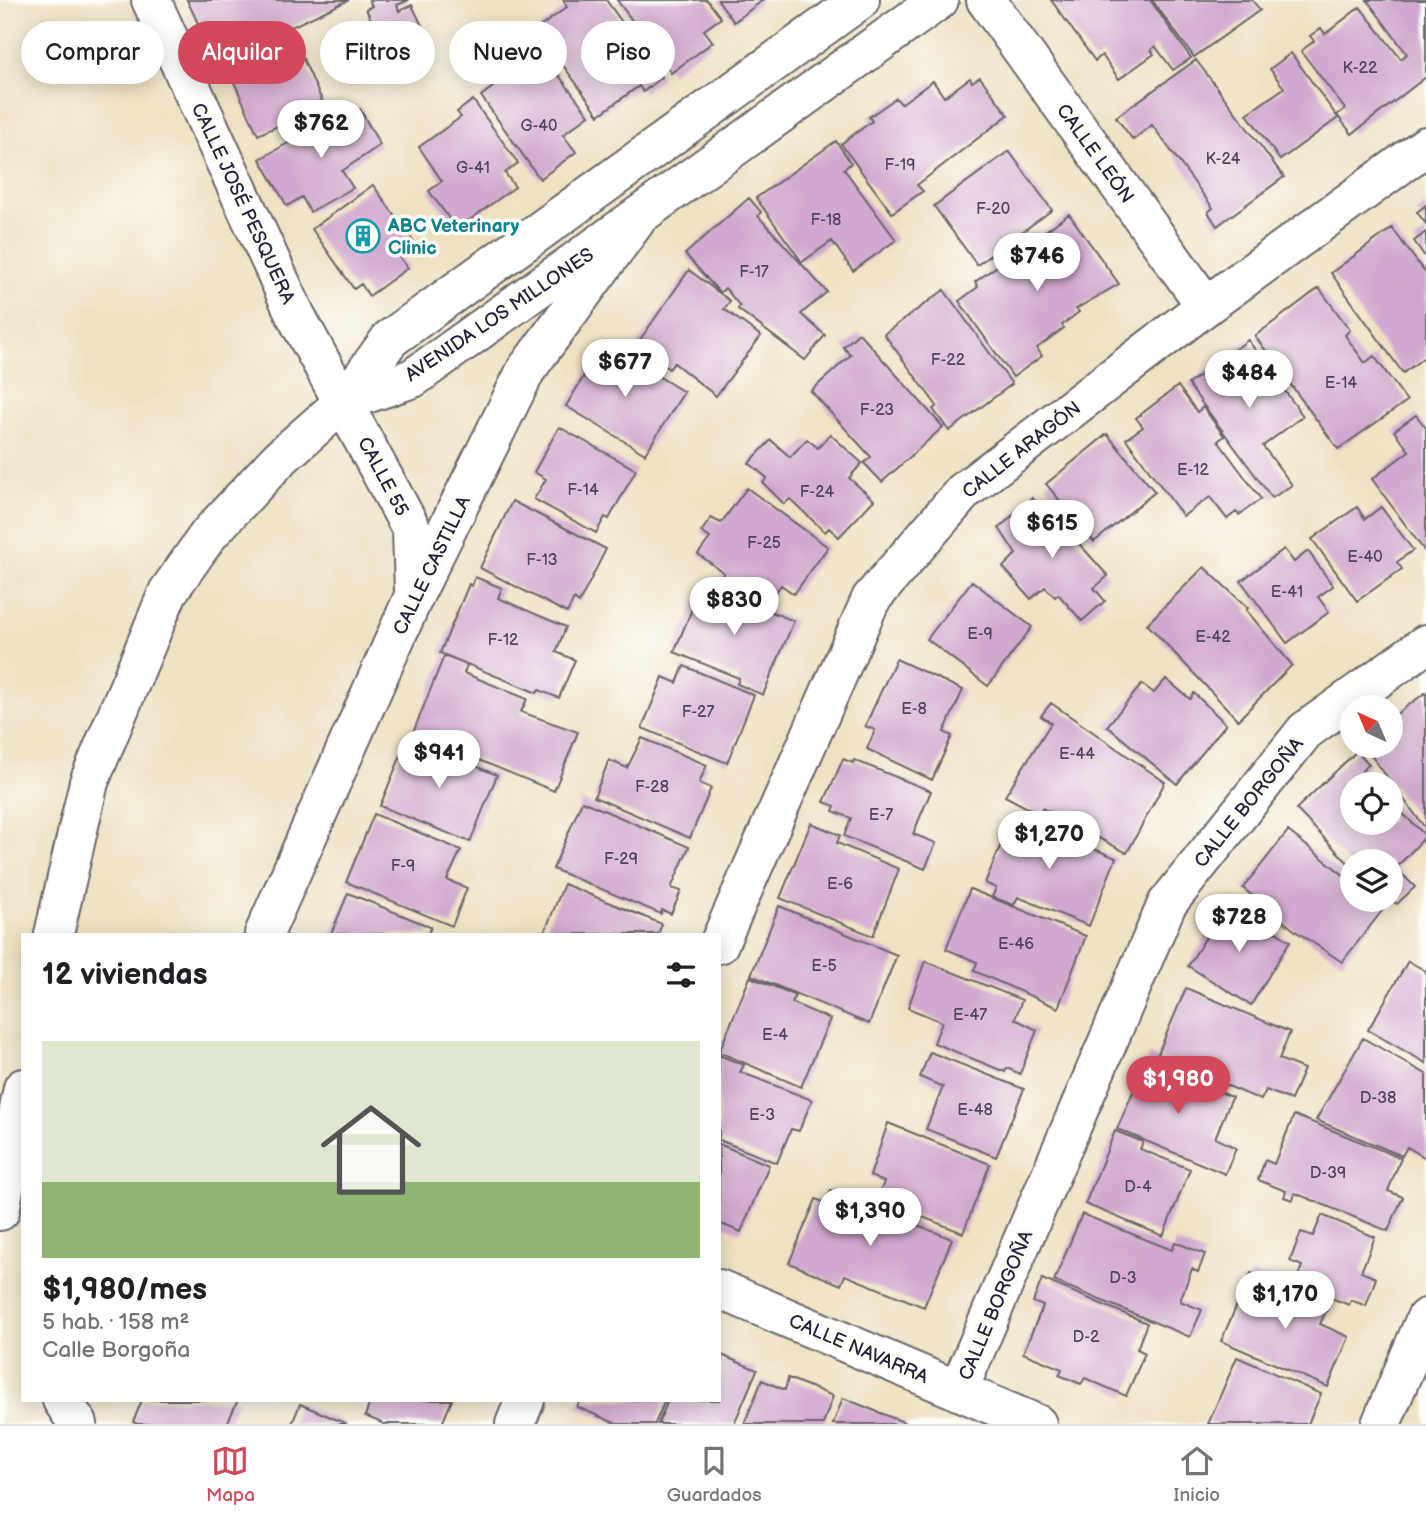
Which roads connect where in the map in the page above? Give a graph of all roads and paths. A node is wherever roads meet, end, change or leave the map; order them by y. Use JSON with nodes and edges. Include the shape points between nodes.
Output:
{"nodes":[{"id":1,"x":151,"y":0,"type":"edge"},
{"id":2,"x":860,"y":0,"type":"edge"},
{"id":3,"x":939,"y":0,"type":"edge"},
{"id":4,"x":986,"y":0,"type":"edge"},
{"id":5,"x":1426,"y":146,"type":"edge"},
{"id":6,"x":638,"y":218,"type":"junction"},
{"id":7,"x":1206,"y":306,"type":"junction"},
{"id":8,"x":345,"y":401,"type":"junction"},
{"id":9,"x":414,"y":596,"type":"junction"},
{"id":10,"x":1426,"y":644,"type":"edge"},
{"id":11,"x":54,"y":933,"type":"edge"},
{"id":12,"x":264,"y":933,"type":"edge"},
{"id":13,"x":721,"y":938,"type":"edge"},
{"id":14,"x":21,"y":1099,"type":"edge"},
{"id":15,"x":0,"y":1211,"type":"edge"},
{"id":16,"x":721,"y":1290,"type":"edge"},
{"id":17,"x":1426,"y":1318,"type":"edge"},
{"id":18,"x":958,"y":1391,"type":"junction"},
{"id":19,"x":63,"y":1402,"type":"edge"},
{"id":20,"x":524,"y":1402,"type":"edge"},
{"id":21,"x":78,"y":1424,"type":"edge"},
{"id":22,"x":515,"y":1424,"type":"edge"},
{"id":23,"x":1037,"y":1424,"type":"edge"},
{"id":24,"x":1381,"y":1424,"type":"edge"}],
"edges":[{"from":1,"to":8,"type":"street","name":"CALLE JOSÉ PESQUERA","via":[[295,314]]},
{"from":2,"to":8,"type":"street","name":"AVENIDA LOS MILLONES","via":[[390,339]]},
{"from":3,"to":6,"type":"street","name":"AVENIDA LOS MILLONES"},
{"from":4,"to":7,"type":"street","name":"CALLE LEÓN"},
{"from":5,"to":7,"type":"street","name":"CALLE ARAGÓN"},
{"from":6,"to":8,"type":"street","name":"AVENIDA LOS MILLONES","via":[[413,378]]},
{"from":6,"to":9,"type":"street","name":"CALLE CASTILLA","via":[[526,370]]},
{"from":7,"to":13,"type":"street","name":"CALLE ARAGÓN","via":[[964,491],[871,599]]},
{"from":8,"to":9,"type":"street","name":"CALLE 55","via":[[412,530]]},
{"from":8,"to":11,"type":"street","via":[[279,459],[209,534],[168,592],[89,782]]},
{"from":9,"to":12,"type":"street","name":"CALLE CASTILLA"},
{"from":10,"to":18,"type":"street","name":"CALLE BORGOÑA","via":[[1305,732],[1167,904]]},
{"from":14,"to":15,"type":"street"},
{"from":16,"to":18,"type":"street","name":"CALLE NAVARRA"},
{"from":17,"to":24,"type":"street"},
{"from":18,"to":23,"type":"street","name":"CALLE NAVARRA"},
{"from":19,"to":21,"type":"street"},
{"from":20,"to":22,"type":"street"}]}
